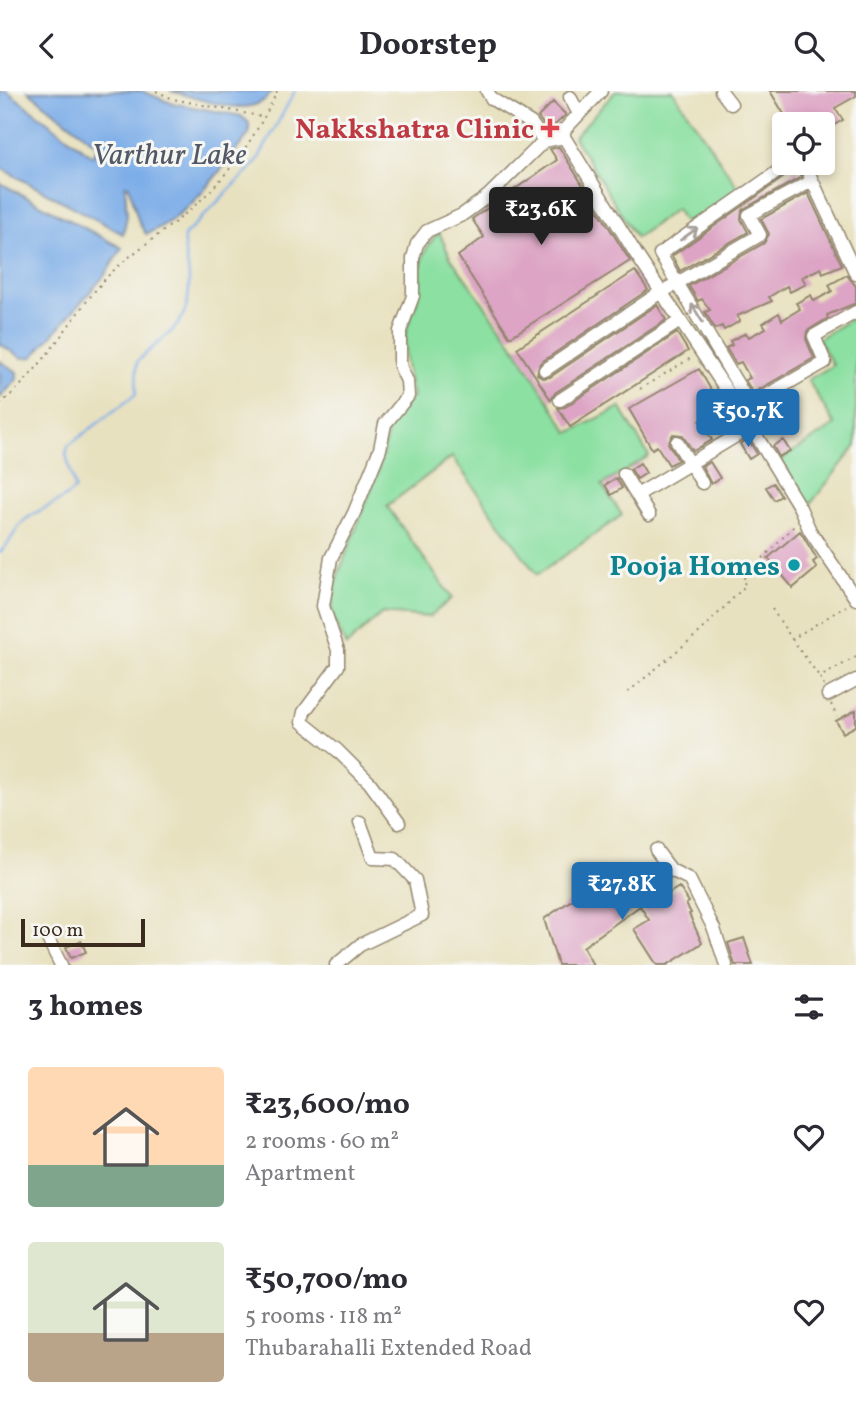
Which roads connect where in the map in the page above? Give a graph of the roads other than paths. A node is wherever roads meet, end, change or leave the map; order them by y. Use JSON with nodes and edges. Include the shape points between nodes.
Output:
{"nodes":[{"id":1,"x":487,"y":91,"type":"edge"},
{"id":2,"x":601,"y":91,"type":"edge"},
{"id":3,"x":720,"y":91,"type":"edge"},
{"id":4,"x":570,"y":97,"type":"dead end"},
{"id":5,"x":731,"y":104,"type":"dead end"},
{"id":6,"x":579,"y":114,"type":"junction"},
{"id":7,"x":564,"y":137,"type":"junction"},
{"id":8,"x":544,"y":141,"type":"junction"},
{"id":9,"x":773,"y":175,"type":"edge"},
{"id":10,"x":809,"y":175,"type":"edge"},
{"id":11,"x":812,"y":181,"type":"junction"},
{"id":12,"x":856,"y":274,"type":"edge"},
{"id":13,"x":678,"y":282,"type":"junction"},
{"id":14,"x":661,"y":292,"type":"junction"},
{"id":15,"x":856,"y":312,"type":"edge"},
{"id":16,"x":680,"y":321,"type":"junction"},
{"id":17,"x":716,"y":345,"type":"junction"},
{"id":18,"x":702,"y":354,"type":"junction"},
{"id":19,"x":545,"y":370,"type":"dead end"},
{"id":20,"x":560,"y":400,"type":"dead end"},
{"id":21,"x":751,"y":427,"type":"junction"},
{"id":22,"x":677,"y":442,"type":"dead end"},
{"id":23,"x":690,"y":463,"type":"junction"},
{"id":24,"x":624,"y":474,"type":"dead end"},
{"id":25,"x":702,"y":483,"type":"dead end"},
{"id":26,"x":637,"y":495,"type":"junction"},
{"id":27,"x":649,"y":515,"type":"dead end"},
{"id":28,"x":856,"y":599,"type":"edge"},
{"id":29,"x":856,"y":680,"type":"edge"},
{"id":30,"x":828,"y":695,"type":"dead end"},
{"id":31,"x":360,"y":822,"type":"dead end"},
{"id":32,"x":399,"y":823,"type":"dead end"},
{"id":33,"x":656,"y":850,"type":"dead end"},
{"id":34,"x":49,"y":941,"type":"dead end"},
{"id":35,"x":61,"y":965,"type":"edge"},
{"id":36,"x":336,"y":965,"type":"edge"},
{"id":37,"x":726,"y":965,"type":"edge"}],
"edges":[{"from":1,"to":8,"type":"street","via":[[492,99],[531,123]]},
{"from":2,"to":6,"type":"street"},
{"from":3,"to":5,"type":"street"},
{"from":4,"to":6,"type":"street"},
{"from":6,"to":7,"type":"street","via":[[564,130]]},
{"from":7,"to":8,"type":"street"},
{"from":7,"to":14,"type":"street"},
{"from":8,"to":32,"type":"street","via":[[488,196],[428,231],[417,244],[413,296],[400,331],[400,366],[408,396],[384,424],[380,449],[331,558],[323,606],[338,650],[338,666],[304,712],[302,722],[370,783]]},
{"from":13,"to":9,"type":"street","one_way":true,"via":[[660,254]]},
{"from":10,"to":11,"type":"street"},
{"from":11,"to":12,"type":"street"},
{"from":11,"to":13,"type":"street","via":[[749,215],[760,235]]},
{"from":13,"to":14,"type":"street"},
{"from":17,"to":13,"type":"street","one_way":true},
{"from":14,"to":16,"type":"street"},
{"from":14,"to":19,"type":"street"},
{"from":15,"to":17,"type":"street","via":[[814,336],[825,362],[750,405]]},
{"from":16,"to":18,"type":"street"},
{"from":16,"to":20,"type":"street"},
{"from":17,"to":18,"type":"street"},
{"from":18,"to":21,"type":"street"},
{"from":21,"to":23,"type":"street"},
{"from":21,"to":28,"type":"street"},
{"from":22,"to":23,"type":"street"},
{"from":23,"to":25,"type":"street"},
{"from":23,"to":26,"type":"street"},
{"from":24,"to":26,"type":"street"},
{"from":26,"to":27,"type":"street"},
{"from":29,"to":30,"type":"street"},
{"from":31,"to":36,"type":"street","via":[[373,857],[395,859],[415,880],[422,915],[360,945]]},
{"from":33,"to":37,"type":"street","via":[[671,870],[684,874],[704,907]]},
{"from":34,"to":35,"type":"street"}]}
